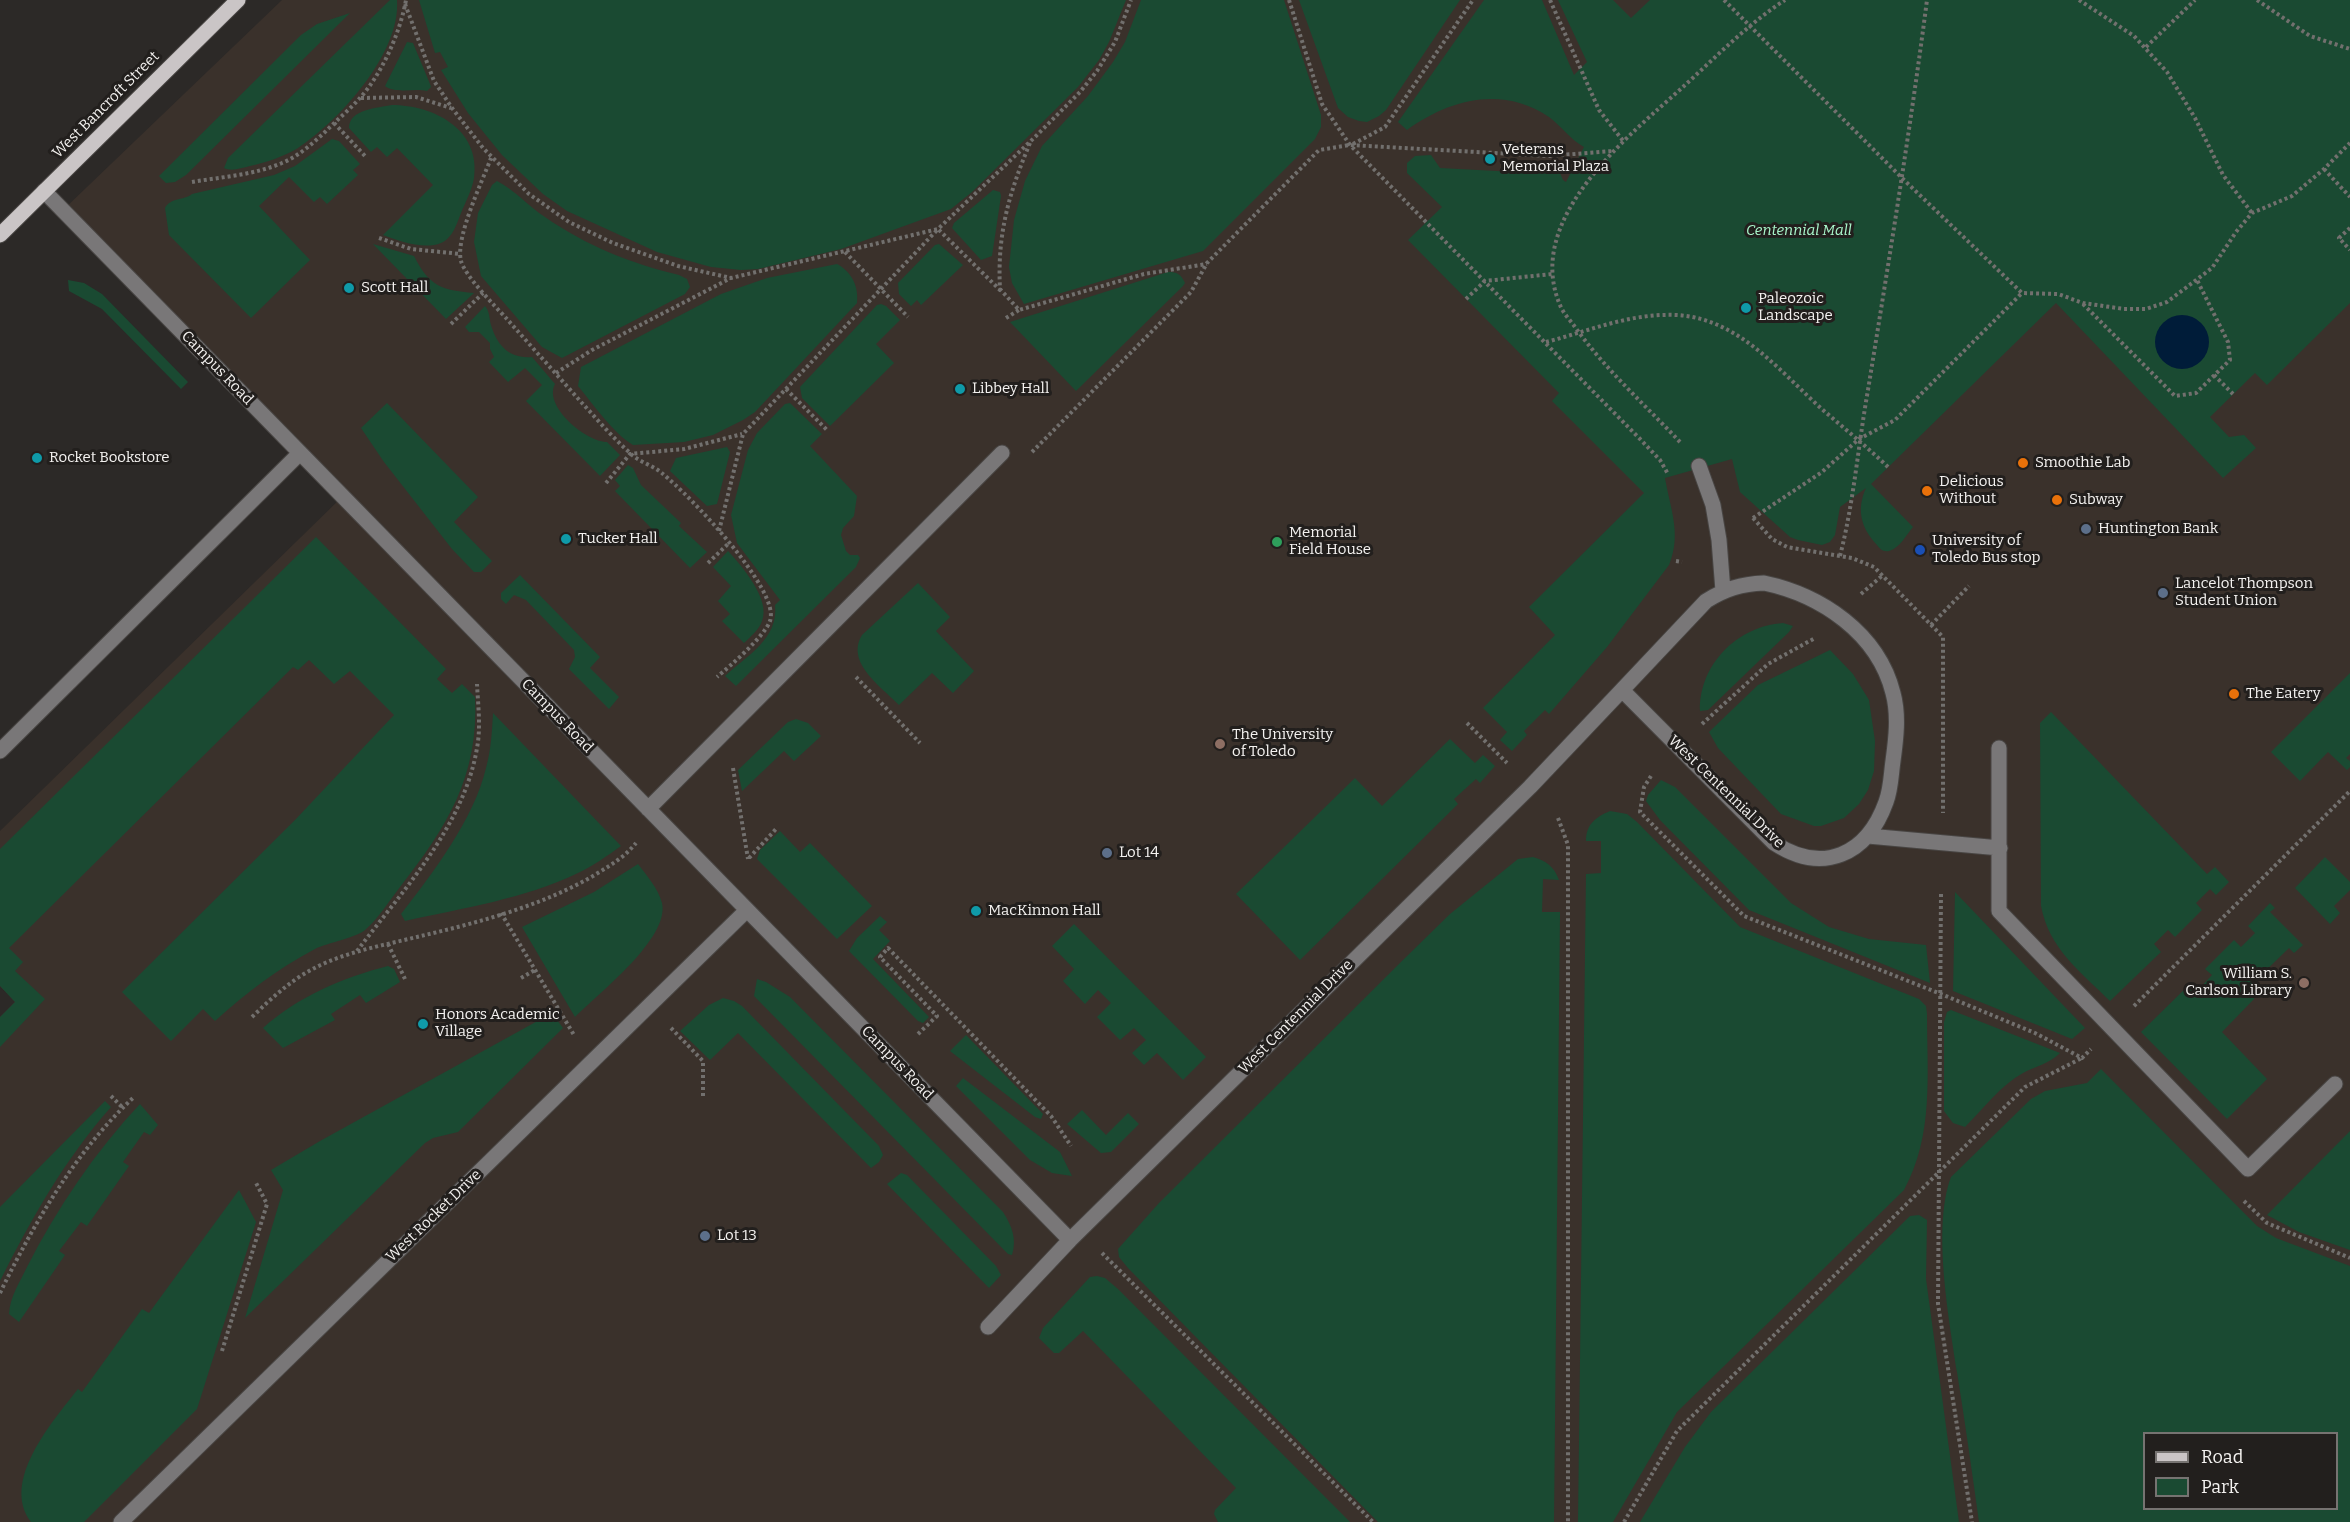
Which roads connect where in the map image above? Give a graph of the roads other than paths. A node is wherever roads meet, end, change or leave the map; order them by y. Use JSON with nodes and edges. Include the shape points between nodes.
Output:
{"nodes":[{"id":1,"x":238,"y":0,"type":"edge"},
{"id":2,"x":44,"y":191,"type":"junction"},
{"id":3,"x":0,"y":235,"type":"edge"},
{"id":4,"x":300,"y":453,"type":"junction"},
{"id":5,"x":1002,"y":453,"type":"dead end"},
{"id":6,"x":1699,"y":466,"type":"road end"},
{"id":7,"x":1723,"y":591,"type":"junction"},
{"id":8,"x":1622,"y":690,"type":"junction"},
{"id":9,"x":1999,"y":748,"type":"dead end"},
{"id":10,"x":0,"y":751,"type":"edge"},
{"id":11,"x":648,"y":809,"type":"junction"},
{"id":12,"x":1868,"y":836,"type":"junction"},
{"id":13,"x":2000,"y":849,"type":"junction"},
{"id":14,"x":747,"y":910,"type":"junction"},
{"id":15,"x":2335,"y":1084,"type":"dead end"},
{"id":16,"x":1070,"y":1240,"type":"junction"},
{"id":17,"x":988,"y":1327,"type":"dead end"},
{"id":18,"x":121,"y":1522,"type":"edge"}],
"edges":[{"from":1,"to":2,"type":"main road","name":"West Bancroft Street"},
{"from":2,"to":3,"type":"main road","name":"West Bancroft Street"},
{"from":2,"to":4,"type":"street","name":"Campus Road"},
{"from":4,"to":10,"type":"street"},
{"from":4,"to":11,"type":"street","name":"Campus Road"},
{"from":5,"to":11,"type":"street"},
{"from":6,"to":7,"type":"street","via":[[1713,505]]},
{"from":7,"to":8,"type":"street","name":"West Centennial Drive","via":[[1699,609]]},
{"from":7,"to":12,"type":"street","name":"West Centennial Drive","via":[[1764,583],[1810,597],[1853,627],[1881,662],[1893,694],[1896,734],[1888,794]]},
{"from":8,"to":12,"type":"street","name":"West Centennial Drive","via":[[1774,843],[1792,854],[1808,859],[1838,855]]},
{"from":8,"to":16,"type":"street","name":"West Centennial Drive","via":[[1530,787]]},
{"from":9,"to":13,"type":"street"},
{"from":11,"to":14,"type":"street","name":"Campus Road"},
{"from":12,"to":13,"type":"street"},
{"from":13,"to":15,"type":"street","via":[[1999,911],[2247,1168]]},
{"from":14,"to":16,"type":"street","name":"Campus Road"},
{"from":14,"to":18,"type":"street","name":"West Rocket Drive"},
{"from":16,"to":17,"type":"street","name":"West Centennial Drive"}]}
